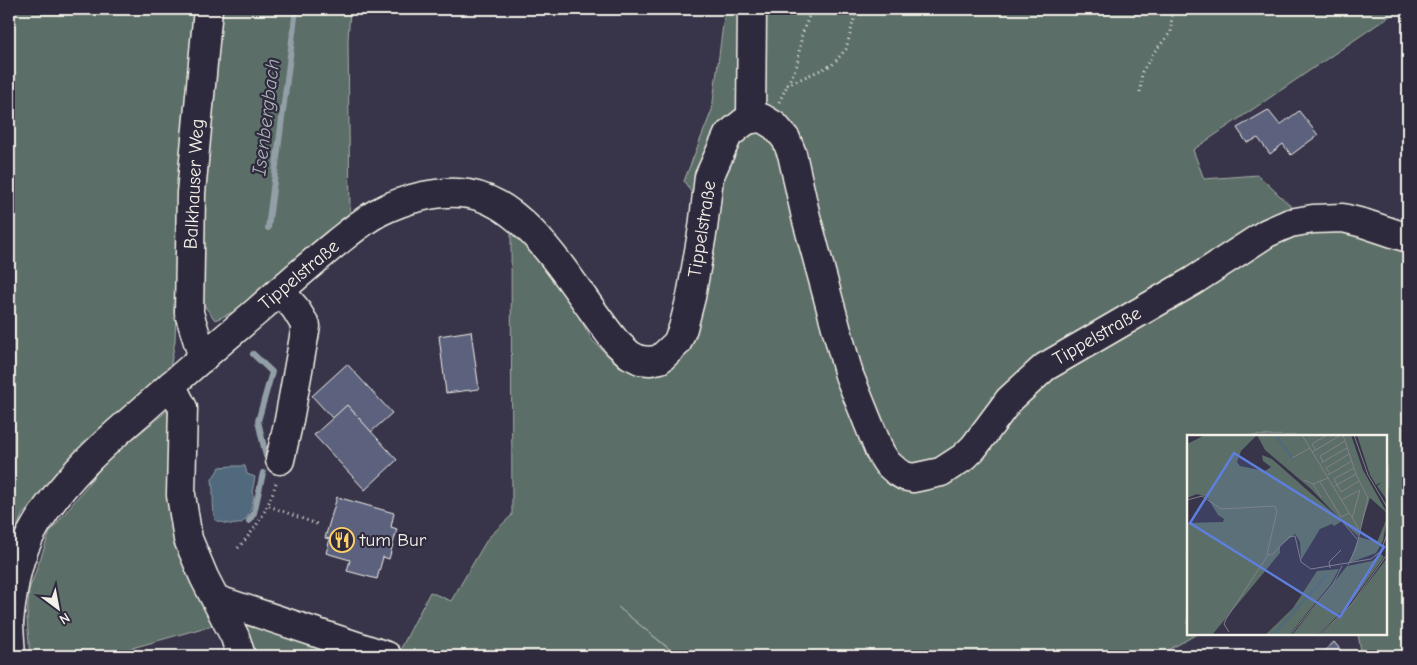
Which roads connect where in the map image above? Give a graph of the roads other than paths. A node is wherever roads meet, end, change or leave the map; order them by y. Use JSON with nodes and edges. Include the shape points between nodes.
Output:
{"nodes":[{"id":1,"x":208,"y":9,"type":"edge"},
{"id":2,"x":752,"y":9,"type":"edge"},
{"id":3,"x":757,"y":118,"type":"junction"},
{"id":4,"x":1408,"y":238,"type":"edge"},
{"id":5,"x":280,"y":291,"type":"junction"},
{"id":6,"x":203,"y":358,"type":"junction"},
{"id":7,"x":171,"y":385,"type":"junction"},
{"id":8,"x":280,"y":460,"type":"road end"},
{"id":9,"x":218,"y":600,"type":"junction"},
{"id":10,"x":9,"y":623,"type":"edge"},
{"id":11,"x":11,"y":656,"type":"edge"},
{"id":12,"x":241,"y":656,"type":"edge"},
{"id":13,"x":387,"y":656,"type":"edge"}],
"edges":[{"from":1,"to":6,"type":"street","name":"Balkhauser Weg","via":[[190,233],[189,313]]},
{"from":2,"to":3,"type":"street"},
{"from":3,"to":4,"type":"street","name":"Tippelstraße","via":[[775,126],[786,139],[792,154],[850,375],[867,422],[887,463],[913,478],[941,472],[964,457],[1009,400],[1045,367],[1193,281],[1267,233],[1290,223],[1342,218]]},
{"from":3,"to":5,"type":"street","name":"Tippelstraße","via":[[744,122],[728,135],[709,178],[700,246],[683,328],[677,343],[660,359],[640,360],[630,355],[607,330],[541,241],[517,217],[501,206],[467,194],[426,196],[377,213]]},
{"from":5,"to":6,"type":"street","name":"Tippelstraße"},
{"from":5,"to":8,"type":"street","via":[[306,326]]},
{"from":6,"to":7,"type":"street","name":"Tippelstraße"},
{"from":7,"to":9,"type":"street","via":[[184,408],[181,495],[188,539]]},
{"from":7,"to":10,"type":"street","name":"Tippelstraße","via":[[100,447],[64,486],[36,526],[22,552],[14,578]]},
{"from":9,"to":12,"type":"street"},
{"from":9,"to":13,"type":"street"},
{"from":10,"to":11,"type":"street","name":"Tippelstraße"}]}
